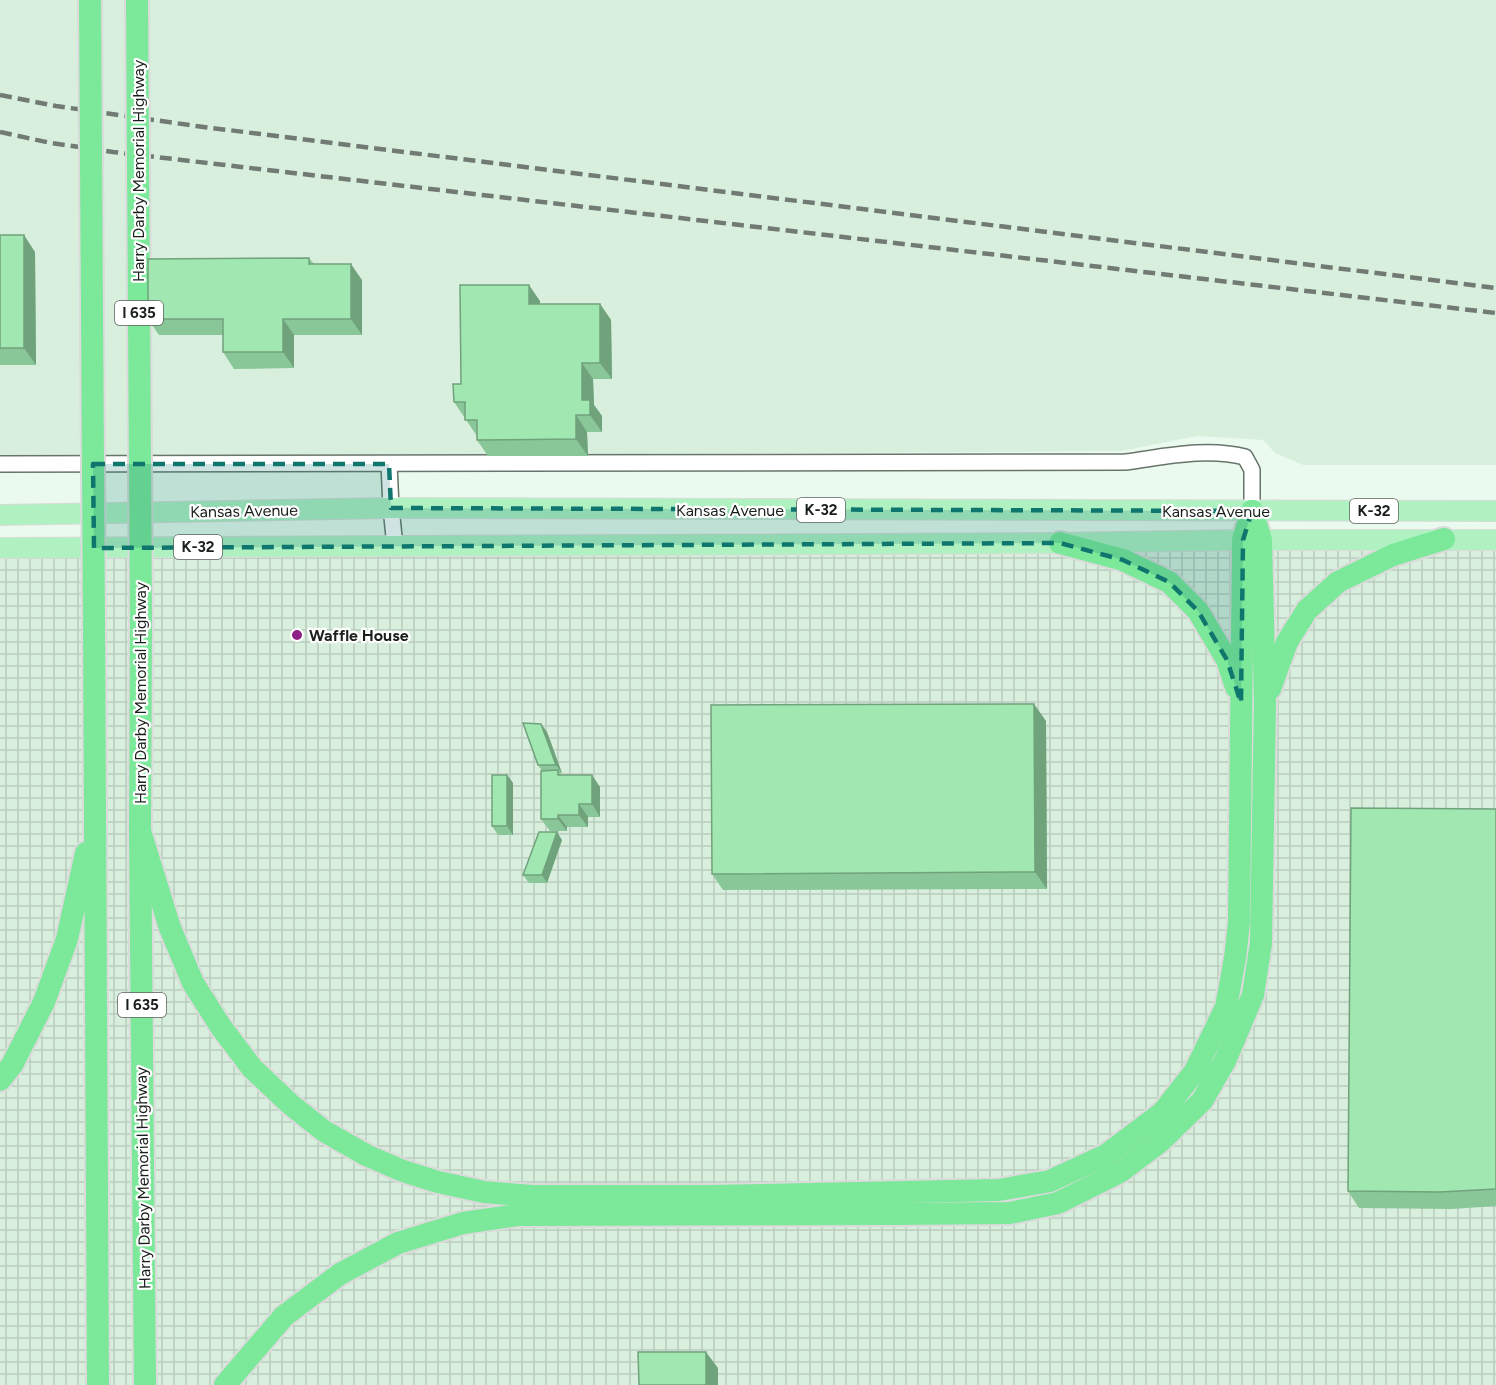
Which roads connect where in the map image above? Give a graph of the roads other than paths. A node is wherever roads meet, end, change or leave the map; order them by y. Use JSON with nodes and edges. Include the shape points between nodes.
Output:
{"nodes":[{"id":1,"x":90,"y":0,"type":"edge"},
{"id":2,"x":137,"y":0,"type":"edge"},
{"id":3,"x":0,"y":464,"type":"edge"},
{"id":4,"x":389,"y":464,"type":"junction"},
{"id":5,"x":391,"y":508,"type":"junction"},
{"id":6,"x":1252,"y":512,"type":"junction"},
{"id":7,"x":1496,"y":512,"type":"edge"},
{"id":8,"x":0,"y":515,"type":"edge"},
{"id":9,"x":1444,"y":539,"type":"junction"},
{"id":10,"x":1252,"y":540,"type":"junction"},
{"id":11,"x":1496,"y":540,"type":"edge"},
{"id":12,"x":1060,"y":543,"type":"junction"},
{"id":13,"x":395,"y":546,"type":"junction"},
{"id":14,"x":0,"y":548,"type":"edge"},
{"id":15,"x":1265,"y":702,"type":"junction"},
{"id":16,"x":1241,"y":703,"type":"junction"},
{"id":17,"x":95,"y":814,"type":"junction"},
{"id":18,"x":140,"y":831,"type":"junction"},
{"id":19,"x":0,"y":1080,"type":"edge"},
{"id":20,"x":98,"y":1385,"type":"edge"},
{"id":21,"x":146,"y":1385,"type":"edge"},
{"id":22,"x":225,"y":1385,"type":"edge"}],
"edges":[{"from":1,"to":17,"type":"highway","number":"I 635","bridge":true},
{"from":2,"to":18,"type":"highway","name":"Harry Darby Memorial Highway","number":"I 635","bridge":true},
{"from":3,"to":4,"type":"street"},
{"from":4,"to":5,"type":"street"},
{"from":4,"to":6,"type":"street","via":[[1125,462],[1228,453],[1245,457],[1252,470]]},
{"from":5,"to":6,"type":"main road","name":"Kansas Avenue","number":"K-32"},
{"from":5,"to":8,"type":"main road","name":"Kansas Avenue","number":"K-32"},
{"from":5,"to":13,"type":"street"},
{"from":6,"to":7,"type":"main road","name":"Kansas Avenue","number":"K-32"},
{"from":6,"to":10,"type":"highway"},
{"from":9,"to":10,"type":"main road","name":"Kansas Avenue","number":"K-32"},
{"from":9,"to":11,"type":"main road","name":"Kansas Avenue","number":"K-32"},
{"from":9,"to":15,"type":"highway","via":[[1393,555],[1338,582],[1307,610],[1287,642]]},
{"from":10,"to":12,"type":"main road","name":"Kansas Avenue","number":"K-32"},
{"from":10,"to":15,"type":"highway"},
{"from":10,"to":16,"type":"highway"},
{"from":12,"to":13,"type":"main road","name":"Kansas Avenue","number":"K-32"},
{"from":12,"to":16,"type":"highway","via":[[1123,560],[1169,582],[1198,611],[1227,660]]},
{"from":13,"to":14,"type":"main road","name":"Kansas Avenue","number":"K-32"},
{"from":15,"to":22,"type":"highway","via":[[1261,943],[1253,995],[1225,1061],[1202,1101],[1161,1141],[1120,1172],[1058,1203],[1011,1213],[517,1215],[463,1223],[398,1243],[340,1274],[284,1316]]},
{"from":16,"to":18,"type":"highway","via":[[1239,922],[1235,958],[1226,1007],[1196,1071],[1163,1112],[1106,1155],[1050,1181],[999,1190],[532,1196],[484,1192],[403,1171],[324,1131],[252,1068],[221,1028],[193,983],[170,928]]},
{"from":17,"to":19,"type":"highway","via":[[67,939],[44,1002],[12,1065]]},
{"from":17,"to":20,"type":"highway","number":"I 635"},
{"from":18,"to":21,"type":"highway","name":"Harry Darby Memorial Highway","number":"I 635"}]}
